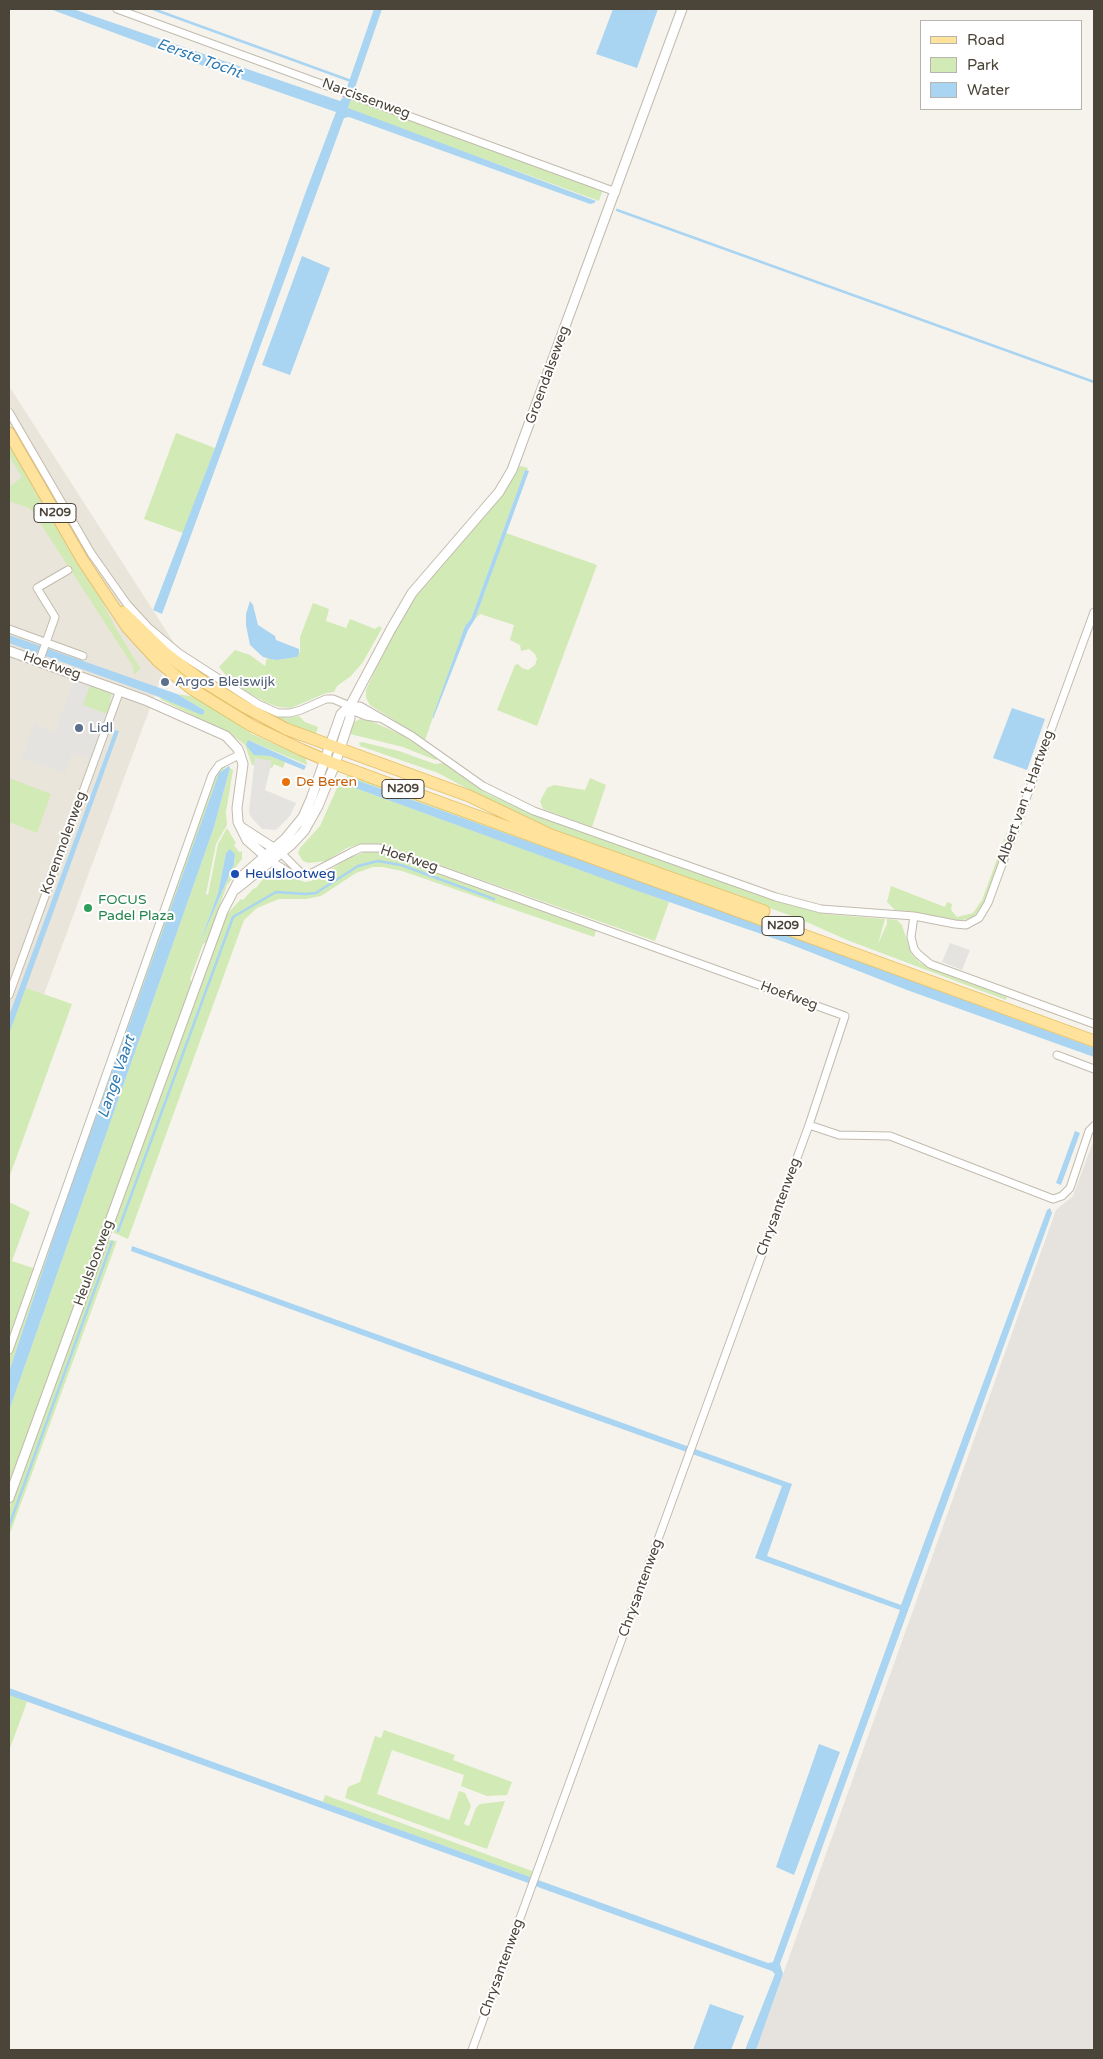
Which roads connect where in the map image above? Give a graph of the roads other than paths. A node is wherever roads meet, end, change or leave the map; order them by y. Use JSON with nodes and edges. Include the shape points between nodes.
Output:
{"nodes":[{"id":1,"x":117,"y":9,"type":"edge"},
{"id":2,"x":682,"y":9,"type":"edge"},
{"id":3,"x":616,"y":192,"type":"junction"},
{"id":4,"x":9,"y":412,"type":"edge"},
{"id":5,"x":9,"y":433,"type":"edge"},
{"id":6,"x":68,"y":570,"type":"dead end"},
{"id":7,"x":104,"y":592,"type":"junction"},
{"id":8,"x":1094,"y":612,"type":"edge"},
{"id":9,"x":9,"y":629,"type":"edge"},
{"id":10,"x":46,"y":645,"type":"junction"},
{"id":11,"x":9,"y":651,"type":"edge"},
{"id":12,"x":83,"y":656,"type":"dead end"},
{"id":13,"x":40,"y":659,"type":"junction"},
{"id":14,"x":120,"y":690,"type":"junction"},
{"id":15,"x":350,"y":706,"type":"junction"},
{"id":16,"x":335,"y":747,"type":"junction"},
{"id":17,"x":241,"y":754,"type":"junction"},
{"id":18,"x":330,"y":762,"type":"junction"},
{"id":19,"x":241,"y":827,"type":"junction"},
{"id":20,"x":278,"y":851,"type":"junction"},
{"id":21,"x":268,"y":859,"type":"junction"},
{"id":22,"x":302,"y":874,"type":"junction"},
{"id":23,"x":914,"y":916,"type":"junction"},
{"id":24,"x":9,"y":996,"type":"edge"},
{"id":25,"x":1094,"y":1024,"type":"edge"},
{"id":26,"x":1094,"y":1034,"type":"edge"},
{"id":27,"x":1094,"y":1041,"type":"edge"},
{"id":28,"x":1057,"y":1055,"type":"dead end"},
{"id":29,"x":1094,"y":1069,"type":"edge"},
{"id":30,"x":809,"y":1125,"type":"junction"},
{"id":31,"x":1094,"y":1126,"type":"edge"},
{"id":32,"x":9,"y":1350,"type":"edge"},
{"id":33,"x":9,"y":1498,"type":"edge"},
{"id":34,"x":472,"y":2050,"type":"edge"}],
"edges":[{"from":1,"to":3,"type":"street","name":"Narcissenweg"},
{"from":2,"to":3,"type":"street","name":"Groendalseweg"},
{"from":3,"to":15,"type":"street","name":"Groendalseweg","via":[[512,470],[499,492],[412,593]]},
{"from":4,"to":15,"type":"street","via":[[109,581],[164,641],[196,666],[278,713],[301,710],[326,699]]},
{"from":5,"to":7,"type":"main road","number":"N209"},
{"from":6,"to":10,"type":"street","via":[[37,588],[55,617]]},
{"from":7,"to":16,"type":"main road","number":"N209","via":[[148,637],[198,678],[286,729]]},
{"from":7,"to":18,"type":"main road","number":"N209","via":[[141,644],[177,678],[252,726]]},
{"from":8,"to":23,"type":"street","name":"Albert van 't Hartweg","via":[[984,912],[966,925]]},
{"from":9,"to":10,"type":"street","name":"Hoefweg"},
{"from":10,"to":12,"type":"street","name":"Hoefweg"},
{"from":10,"to":13,"type":"street"},
{"from":11,"to":13,"type":"street","name":"Hoefweg"},
{"from":13,"to":14,"type":"street","name":"Hoefweg"},
{"from":14,"to":17,"type":"street","name":"Hoefweg","via":[[219,732],[235,744]]},
{"from":14,"to":24,"type":"street","name":"Korenmolenweg"},
{"from":15,"to":16,"type":"street","name":"Groendalseweg","via":[[350,718]]},
{"from":15,"to":23,"type":"street","via":[[356,712],[379,718],[412,736],[483,786],[534,811],[804,906],[847,913]]},
{"from":16,"to":18,"type":"street","name":"Groendalseweg"},
{"from":16,"to":26,"type":"main road","number":"N209","via":[[468,796],[552,836]]},
{"from":17,"to":19,"type":"street","via":[[243,770],[236,814]]},
{"from":17,"to":32,"type":"street","via":[[219,765],[212,775]]},
{"from":18,"to":20,"type":"street","name":"Heulslootweg","via":[[318,806],[304,831]]},
{"from":18,"to":27,"type":"main road","number":"N209"},
{"from":19,"to":20,"type":"street"},
{"from":19,"to":21,"type":"street","via":[[247,840]]},
{"from":20,"to":21,"type":"street","name":"Heulslootweg"},
{"from":20,"to":22,"type":"street"},
{"from":21,"to":22,"type":"street","via":[[290,874]]},
{"from":21,"to":33,"type":"street","name":"Heulslootweg","via":[[240,878],[213,935]]},
{"from":22,"to":30,"type":"street","name":"Hoefweg","via":[[316,872],[361,848],[379,848],[845,1016]]},
{"from":23,"to":25,"type":"street","via":[[911,937],[914,949],[924,960]]},
{"from":28,"to":29,"type":"street"},
{"from":30,"to":31,"type":"street","via":[[839,1135],[890,1136],[1053,1199],[1070,1188],[1089,1131]]},
{"from":30,"to":34,"type":"street","name":"Chrysantenweg"}]}
